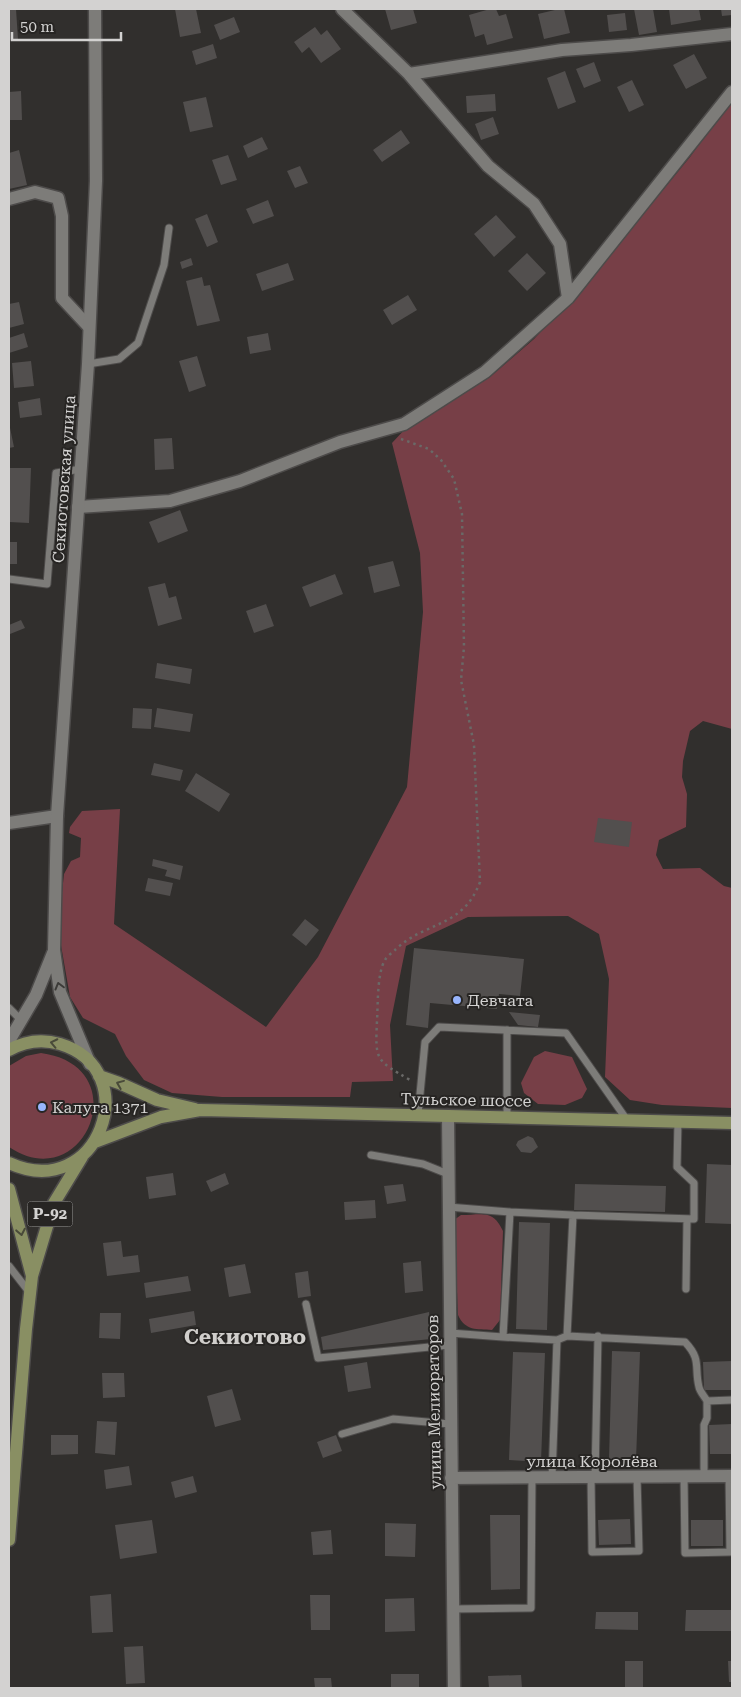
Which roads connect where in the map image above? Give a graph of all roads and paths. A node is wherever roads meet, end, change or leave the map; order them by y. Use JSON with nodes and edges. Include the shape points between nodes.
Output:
{"nodes":[{"id":1,"x":95,"y":9,"type":"edge"},
{"id":2,"x":342,"y":9,"type":"edge"},
{"id":3,"x":732,"y":34,"type":"edge"},
{"id":4,"x":410,"y":74,"type":"junction"},
{"id":5,"x":732,"y":92,"type":"edge"},
{"id":6,"x":9,"y":200,"type":"edge"},
{"id":7,"x":169,"y":228,"type":"dead end"},
{"id":8,"x":568,"y":298,"type":"junction"},
{"id":9,"x":89,"y":326,"type":"junction"},
{"id":10,"x":88,"y":364,"type":"junction"},
{"id":11,"x":398,"y":438,"type":"dead end"},
{"id":12,"x":81,"y":468,"type":"junction"},
{"id":13,"x":78,"y":507,"type":"junction"},
{"id":14,"x":9,"y":579,"type":"edge"},
{"id":15,"x":57,"y":816,"type":"junction"},
{"id":16,"x":9,"y":822,"type":"edge"},
{"id":17,"x":54,"y":950,"type":"junction"},
{"id":18,"x":9,"y":1008,"type":"edge"},
{"id":19,"x":21,"y":1020,"type":"junction"},
{"id":20,"x":507,"y":1030,"type":"junction"},
{"id":21,"x":9,"y":1041,"type":"edge"},
{"id":22,"x":9,"y":1050,"type":"edge"},
{"id":23,"x":90,"y":1064,"type":"junction"},
{"id":24,"x":99,"y":1076,"type":"junction"},
{"id":25,"x":421,"y":1085,"type":"junction"},
{"id":26,"x":200,"y":1110,"type":"junction"},
{"id":27,"x":418,"y":1115,"type":"junction"},
{"id":28,"x":448,"y":1116,"type":"junction"},
{"id":29,"x":507,"y":1117,"type":"junction"},
{"id":30,"x":627,"y":1120,"type":"junction"},
{"id":31,"x":678,"y":1121,"type":"junction"},
{"id":32,"x":732,"y":1123,"type":"edge"},
{"id":33,"x":95,"y":1142,"type":"junction"},
{"id":34,"x":371,"y":1155,"type":"dead end"},
{"id":35,"x":82,"y":1157,"type":"junction"},
{"id":36,"x":9,"y":1163,"type":"edge"},
{"id":37,"x":448,"y":1174,"type":"junction"},
{"id":38,"x":9,"y":1189,"type":"edge"},
{"id":39,"x":448,"y":1207,"type":"junction"},
{"id":40,"x":510,"y":1212,"type":"junction"},
{"id":41,"x":573,"y":1215,"type":"junction"},
{"id":42,"x":687,"y":1219,"type":"junction"},
{"id":43,"x":9,"y":1266,"type":"edge"},
{"id":44,"x":32,"y":1276,"type":"junction"},
{"id":45,"x":686,"y":1288,"type":"dead end"},
{"id":46,"x":31,"y":1293,"type":"junction"},
{"id":47,"x":306,"y":1304,"type":"dead end"},
{"id":48,"x":567,"y":1336,"type":"junction"},
{"id":49,"x":598,"y":1336,"type":"junction"},
{"id":50,"x":503,"y":1337,"type":"junction"},
{"id":51,"x":450,"y":1339,"type":"junction"},
{"id":52,"x":557,"y":1340,"type":"junction"},
{"id":53,"x":732,"y":1400,"type":"edge"},
{"id":54,"x":708,"y":1401,"type":"junction"},
{"id":55,"x":450,"y":1424,"type":"junction"},
{"id":56,"x":342,"y":1434,"type":"dead end"},
{"id":57,"x":684,"y":1476,"type":"junction"},
{"id":58,"x":704,"y":1476,"type":"junction"},
{"id":59,"x":731,"y":1476,"type":"edge"},
{"id":60,"x":552,"y":1477,"type":"junction"},
{"id":61,"x":593,"y":1477,"type":"junction"},
{"id":62,"x":637,"y":1477,"type":"junction"},
{"id":63,"x":451,"y":1478,"type":"junction"},
{"id":64,"x":532,"y":1478,"type":"junction"},
{"id":65,"x":9,"y":1540,"type":"edge"},
{"id":66,"x":453,"y":1608,"type":"junction"},
{"id":67,"x":454,"y":1688,"type":"edge"}],
"edges":[{"from":1,"to":9,"type":"street","name":"Секиотовская улица","via":[[96,182]]},
{"from":2,"to":4,"type":"street"},
{"from":3,"to":4,"type":"street","via":[[562,50]]},
{"from":4,"to":8,"type":"street","via":[[488,166],[534,204],[560,244]]},
{"from":5,"to":8,"type":"street"},
{"from":6,"to":9,"type":"street","via":[[35,192],[58,198],[62,216],[62,298]]},
{"from":7,"to":10,"type":"lane","via":[[164,265],[138,343],[119,359]]},
{"from":8,"to":13,"type":"street","via":[[485,372],[404,424],[340,442],[240,481],[170,500]]},
{"from":9,"to":10,"type":"street","name":"Секиотовская улица"},
{"from":10,"to":12,"type":"street","name":"Секиотовская улица"},
{"from":11,"to":25,"type":"path","via":[[429,449],[441,460],[454,479],[462,514],[462,680],[474,745],[480,882],[474,896],[459,914],[402,944],[384,960],[376,1050],[383,1064]]},
{"from":12,"to":13,"type":"street","name":"Секиотовская улица"},
{"from":12,"to":14,"type":"lane","via":[[56,473],[47,584]]},
{"from":13,"to":15,"type":"street","name":"Секиотовская улица"},
{"from":15,"to":16,"type":"street"},
{"from":15,"to":17,"type":"street","name":"Секиотовская улица"},
{"from":17,"to":19,"type":"street","via":[[36,995]]},
{"from":23,"to":17,"type":"street","one_way":true,"via":[[60,992]]},
{"from":18,"to":19,"type":"lane"},
{"from":19,"to":21,"type":"street"},
{"from":20,"to":25,"type":"lane","via":[[439,1027],[425,1042]]},
{"from":20,"to":29,"type":"lane"},
{"from":20,"to":30,"type":"lane","via":[[566,1032]]},
{"from":23,"to":22,"type":"main road","one_way":true,"via":[[73,1050],[53,1042],[31,1042]]},
{"from":23,"to":24,"type":"main road"},
{"from":26,"to":24,"type":"main road","one_way":true,"via":[[156,1100]]},
{"from":24,"to":33,"type":"main road","via":[[106,1110]]},
{"from":25,"to":27,"type":"lane"},
{"from":26,"to":27,"type":"main road","name":"Тульское шоссе"},
{"from":26,"to":33,"type":"main road","via":[[161,1117]]},
{"from":27,"to":28,"type":"main road","name":"Тульское шоссе"},
{"from":28,"to":29,"type":"main road","name":"Тульское шоссе"},
{"from":28,"to":37,"type":"street","name":"улица Мелиораторов"},
{"from":29,"to":30,"type":"main road","name":"Тульское шоссе"},
{"from":30,"to":31,"type":"main road","name":"Тульское шоссе"},
{"from":31,"to":32,"type":"main road","name":"Тульское шоссе"},
{"from":31,"to":42,"type":"lane","via":[[677,1167],[694,1183],[694,1219]]},
{"from":33,"to":35,"type":"main road"},
{"from":34,"to":37,"type":"lane","via":[[423,1164]]},
{"from":35,"to":36,"type":"main road","via":[[58,1169],[45,1171],[32,1171]]},
{"from":35,"to":44,"type":"main road","number":"Р-92","via":[[54,1204]]},
{"from":37,"to":39,"type":"street","name":"улица Мелиораторов"},
{"from":38,"to":44,"type":"main road","number":"Р-92","one_way":true},
{"from":39,"to":40,"type":"lane"},
{"from":39,"to":51,"type":"street","name":"улица Мелиораторов"},
{"from":40,"to":41,"type":"lane"},
{"from":40,"to":50,"type":"lane"},
{"from":41,"to":42,"type":"lane"},
{"from":41,"to":48,"type":"lane"},
{"from":42,"to":45,"type":"lane"},
{"from":43,"to":46,"type":"lane"},
{"from":44,"to":46,"type":"main road","number":"Р-92"},
{"from":46,"to":65,"type":"main road","number":"Р-92"},
{"from":47,"to":51,"type":"lane","via":[[318,1358]]},
{"from":48,"to":49,"type":"lane"},
{"from":48,"to":52,"type":"lane"},
{"from":49,"to":54,"type":"lane","via":[[685,1342],[694,1351],[699,1388]]},
{"from":49,"to":61,"type":"lane"},
{"from":50,"to":51,"type":"lane"},
{"from":50,"to":52,"type":"lane"},
{"from":51,"to":55,"type":"street","name":"улица Мелиораторов"},
{"from":52,"to":60,"type":"lane"},
{"from":53,"to":54,"type":"lane"},
{"from":54,"to":58,"type":"lane","via":[[704,1426]]},
{"from":55,"to":56,"type":"lane","via":[[393,1419]]},
{"from":55,"to":63,"type":"street","name":"улица Мелиораторов"},
{"from":57,"to":58,"type":"street","name":"улица Королёва"},
{"from":57,"to":59,"type":"lane","via":[[685,1553],[730,1552]]},
{"from":57,"to":62,"type":"street","name":"улица Королёва"},
{"from":58,"to":59,"type":"street","name":"улица Королёва"},
{"from":60,"to":61,"type":"street","name":"улица Королёва"},
{"from":60,"to":64,"type":"street","name":"улица Королёва"},
{"from":61,"to":62,"type":"street","name":"улица Королёва"},
{"from":61,"to":62,"type":"lane","via":[[592,1552],[639,1551]]},
{"from":63,"to":64,"type":"street","name":"улица Королёва"},
{"from":63,"to":66,"type":"street","name":"улица Мелиораторов"},
{"from":64,"to":66,"type":"lane","via":[[531,1608]]},
{"from":66,"to":67,"type":"street","name":"улица Мелиораторов"}]}
